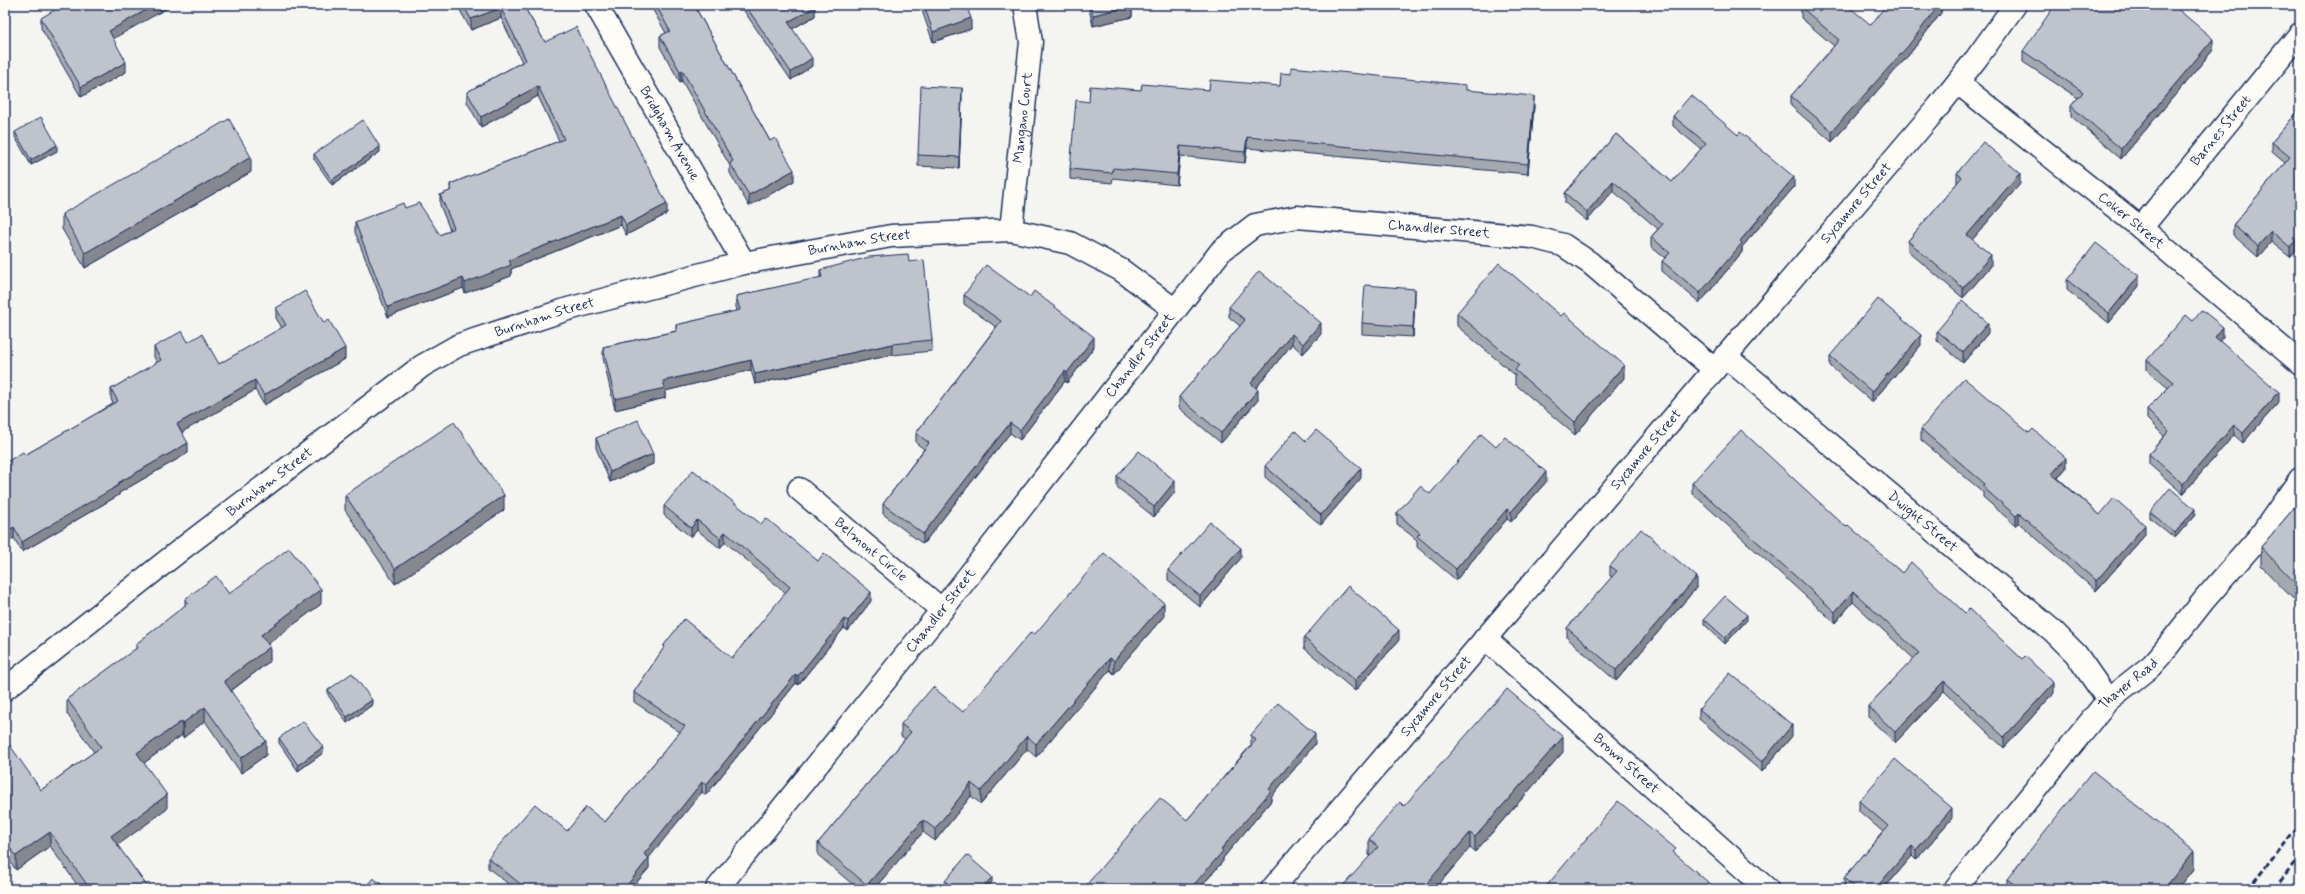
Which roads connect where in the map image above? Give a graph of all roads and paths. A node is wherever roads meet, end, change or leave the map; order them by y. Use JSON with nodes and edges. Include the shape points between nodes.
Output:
{"nodes":[{"id":1,"x":596,"y":5,"type":"edge"},
{"id":2,"x":1025,"y":5,"type":"edge"},
{"id":3,"x":2015,"y":5,"type":"edge"},
{"id":4,"x":2300,"y":34,"type":"edge"},
{"id":5,"x":1958,"y":83,"type":"junction"},
{"id":6,"x":2141,"y":228,"type":"junction"},
{"id":7,"x":1011,"y":230,"type":"junction"},
{"id":8,"x":744,"y":263,"type":"junction"},
{"id":9,"x":1174,"y":309,"type":"junction"},
{"id":10,"x":1720,"y":363,"type":"junction"},
{"id":11,"x":2300,"y":363,"type":"edge"},
{"id":12,"x":2300,"y":479,"type":"edge"},
{"id":13,"x":798,"y":489,"type":"dead end"},
{"id":14,"x":942,"y":610,"type":"junction"},
{"id":15,"x":1485,"y":638,"type":"junction"},
{"id":16,"x":5,"y":689,"type":"edge"},
{"id":17,"x":2108,"y":700,"type":"junction"},
{"id":18,"x":717,"y":889,"type":"edge"},
{"id":19,"x":1272,"y":889,"type":"edge"},
{"id":20,"x":1767,"y":889,"type":"edge"},
{"id":21,"x":1955,"y":889,"type":"edge"}],
"edges":[{"from":1,"to":8,"type":"street","name":"Bridgham Avenue"},
{"from":2,"to":7,"type":"street","name":"Mangano Court","via":[[1031,42]]},
{"from":3,"to":5,"type":"street","name":"Sycamore Street"},
{"from":4,"to":6,"type":"street","name":"Barnes Street"},
{"from":5,"to":6,"type":"street","name":"Coker Street"},
{"from":5,"to":10,"type":"street","name":"Sycamore Street"},
{"from":6,"to":11,"type":"street","name":"Coker Street"},
{"from":7,"to":8,"type":"street","name":"Burnham Street","via":[[890,236]]},
{"from":7,"to":9,"type":"street","name":"Burnham Street","via":[[1070,243],[1121,270]]},
{"from":8,"to":16,"type":"street","name":"Burnham Street","via":[[568,309],[459,345],[422,366],[202,533]]},
{"from":9,"to":10,"type":"street","name":"Chandler Street","via":[[1222,251],[1255,225],[1297,217],[1532,237],[1563,245],[1590,263]]},
{"from":9,"to":14,"type":"street","name":"Chandler Street"},
{"from":10,"to":15,"type":"street","name":"Sycamore Street"},
{"from":10,"to":17,"type":"street","name":"Dwight Street","via":[[2053,631],[2076,654]]},
{"from":12,"to":17,"type":"street","name":"Thayer Road","via":[[2260,536],[2160,656]]},
{"from":13,"to":14,"type":"street","name":"Belmont Circle"},
{"from":14,"to":18,"type":"street","name":"Chandler Street"},
{"from":15,"to":19,"type":"street","name":"Sycamore Street"},
{"from":15,"to":20,"type":"street","name":"Brown Street"},
{"from":17,"to":21,"type":"street","name":"Thayer Road"}]}
